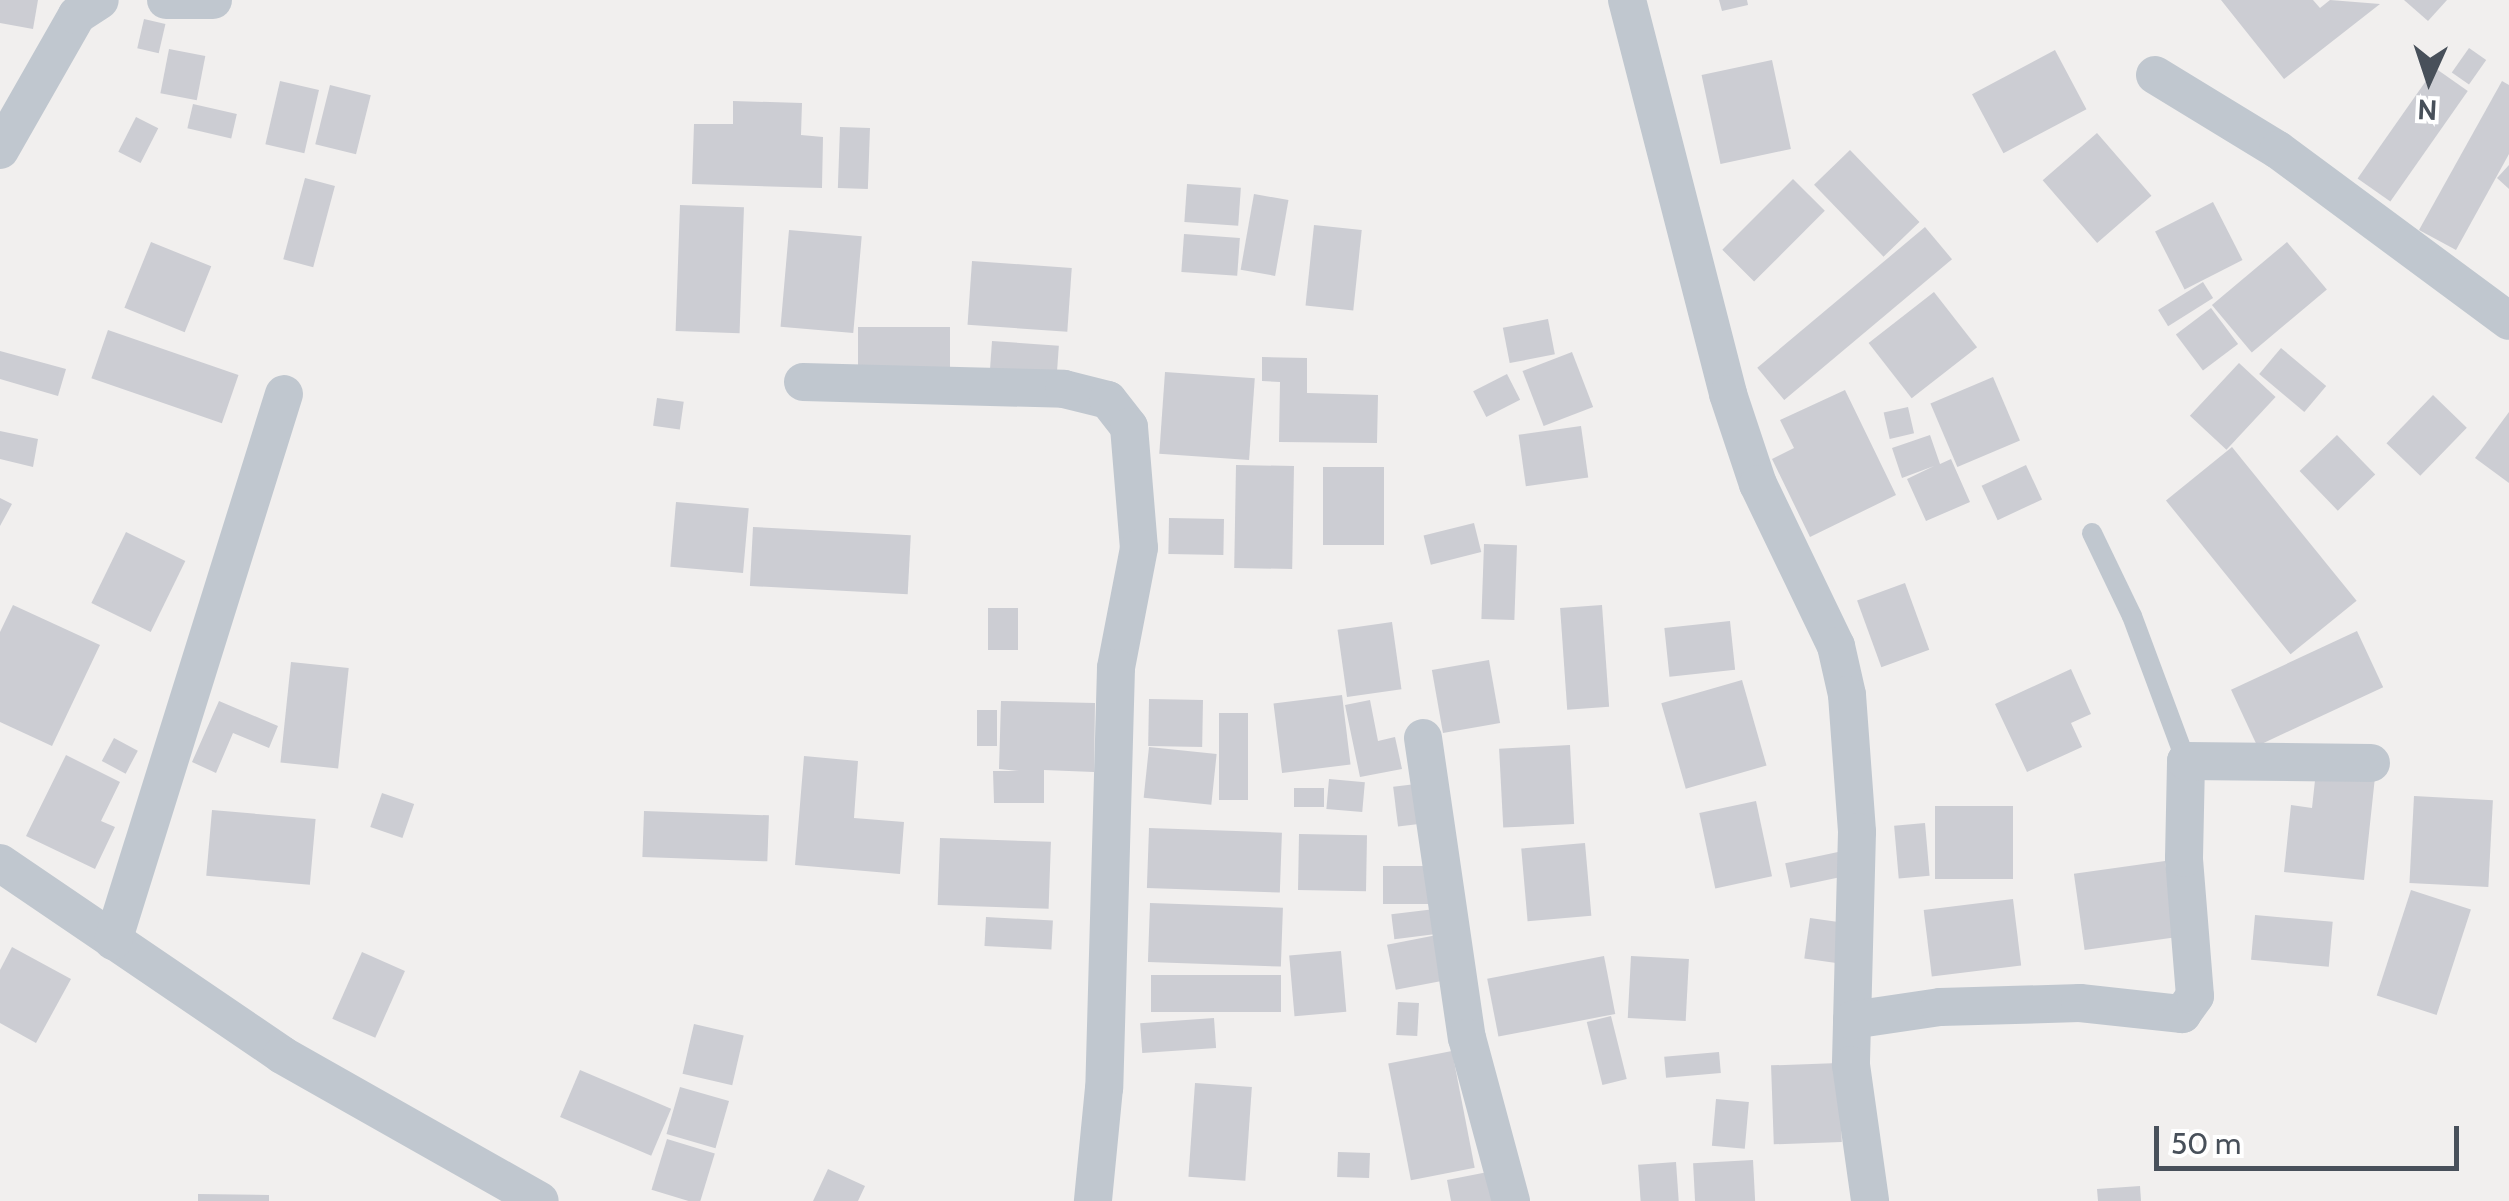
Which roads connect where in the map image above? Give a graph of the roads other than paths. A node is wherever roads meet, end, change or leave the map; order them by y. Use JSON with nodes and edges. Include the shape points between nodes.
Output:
{"nodes":[{"id":1,"x":100,"y":0,"type":"edge"},
{"id":2,"x":166,"y":0,"type":"edge"},
{"id":3,"x":213,"y":0,"type":"edge"},
{"id":4,"x":1627,"y":0,"type":"edge"},
{"id":5,"x":2155,"y":75,"type":"dead end"},
{"id":6,"x":0,"y":150,"type":"edge"},
{"id":7,"x":2509,"y":321,"type":"edge"},
{"id":8,"x":803,"y":382,"type":"dead end"},
{"id":9,"x":284,"y":394,"type":"dead end"},
{"id":10,"x":2092,"y":534,"type":"dead end"},
{"id":11,"x":1423,"y":738,"type":"dead end"},
{"id":12,"x":2186,"y":762,"type":"junction"},
{"id":13,"x":2371,"y":763,"type":"dead end"},
{"id":14,"x":0,"y":863,"type":"edge"},
{"id":15,"x":113,"y":940,"type":"junction"},
{"id":16,"x":1852,"y":1020,"type":"junction"},
{"id":17,"x":540,"y":1201,"type":"edge"},
{"id":18,"x":1093,"y":1201,"type":"edge"},
{"id":19,"x":1511,"y":1201,"type":"edge"},
{"id":20,"x":1870,"y":1201,"type":"edge"}],
"edges":[{"from":1,"to":6,"type":"street","via":[[68,29]]},
{"from":2,"to":3,"type":"street"},
{"from":4,"to":16,"type":"street","via":[[1728,394],[1758,484],[1836,646],[1848,695],[1856,832]]},
{"from":5,"to":7,"type":"street","via":[[2278,150]]},
{"from":8,"to":18,"type":"street","via":[[1079,391],[1108,400],[1130,427],[1139,548],[1116,668],[1104,1088]]},
{"from":9,"to":15,"type":"street"},
{"from":10,"to":12,"type":"lane","via":[[2132,616]]},
{"from":11,"to":19,"type":"street","via":[[1473,1068]]},
{"from":12,"to":13,"type":"street"},
{"from":12,"to":16,"type":"street","via":[[2184,858],[2195,996],[2182,1014],[2080,1002],[1940,1007]]},
{"from":14,"to":15,"type":"street"},
{"from":15,"to":17,"type":"street","via":[[282,1055]]},
{"from":16,"to":20,"type":"street"}]}
